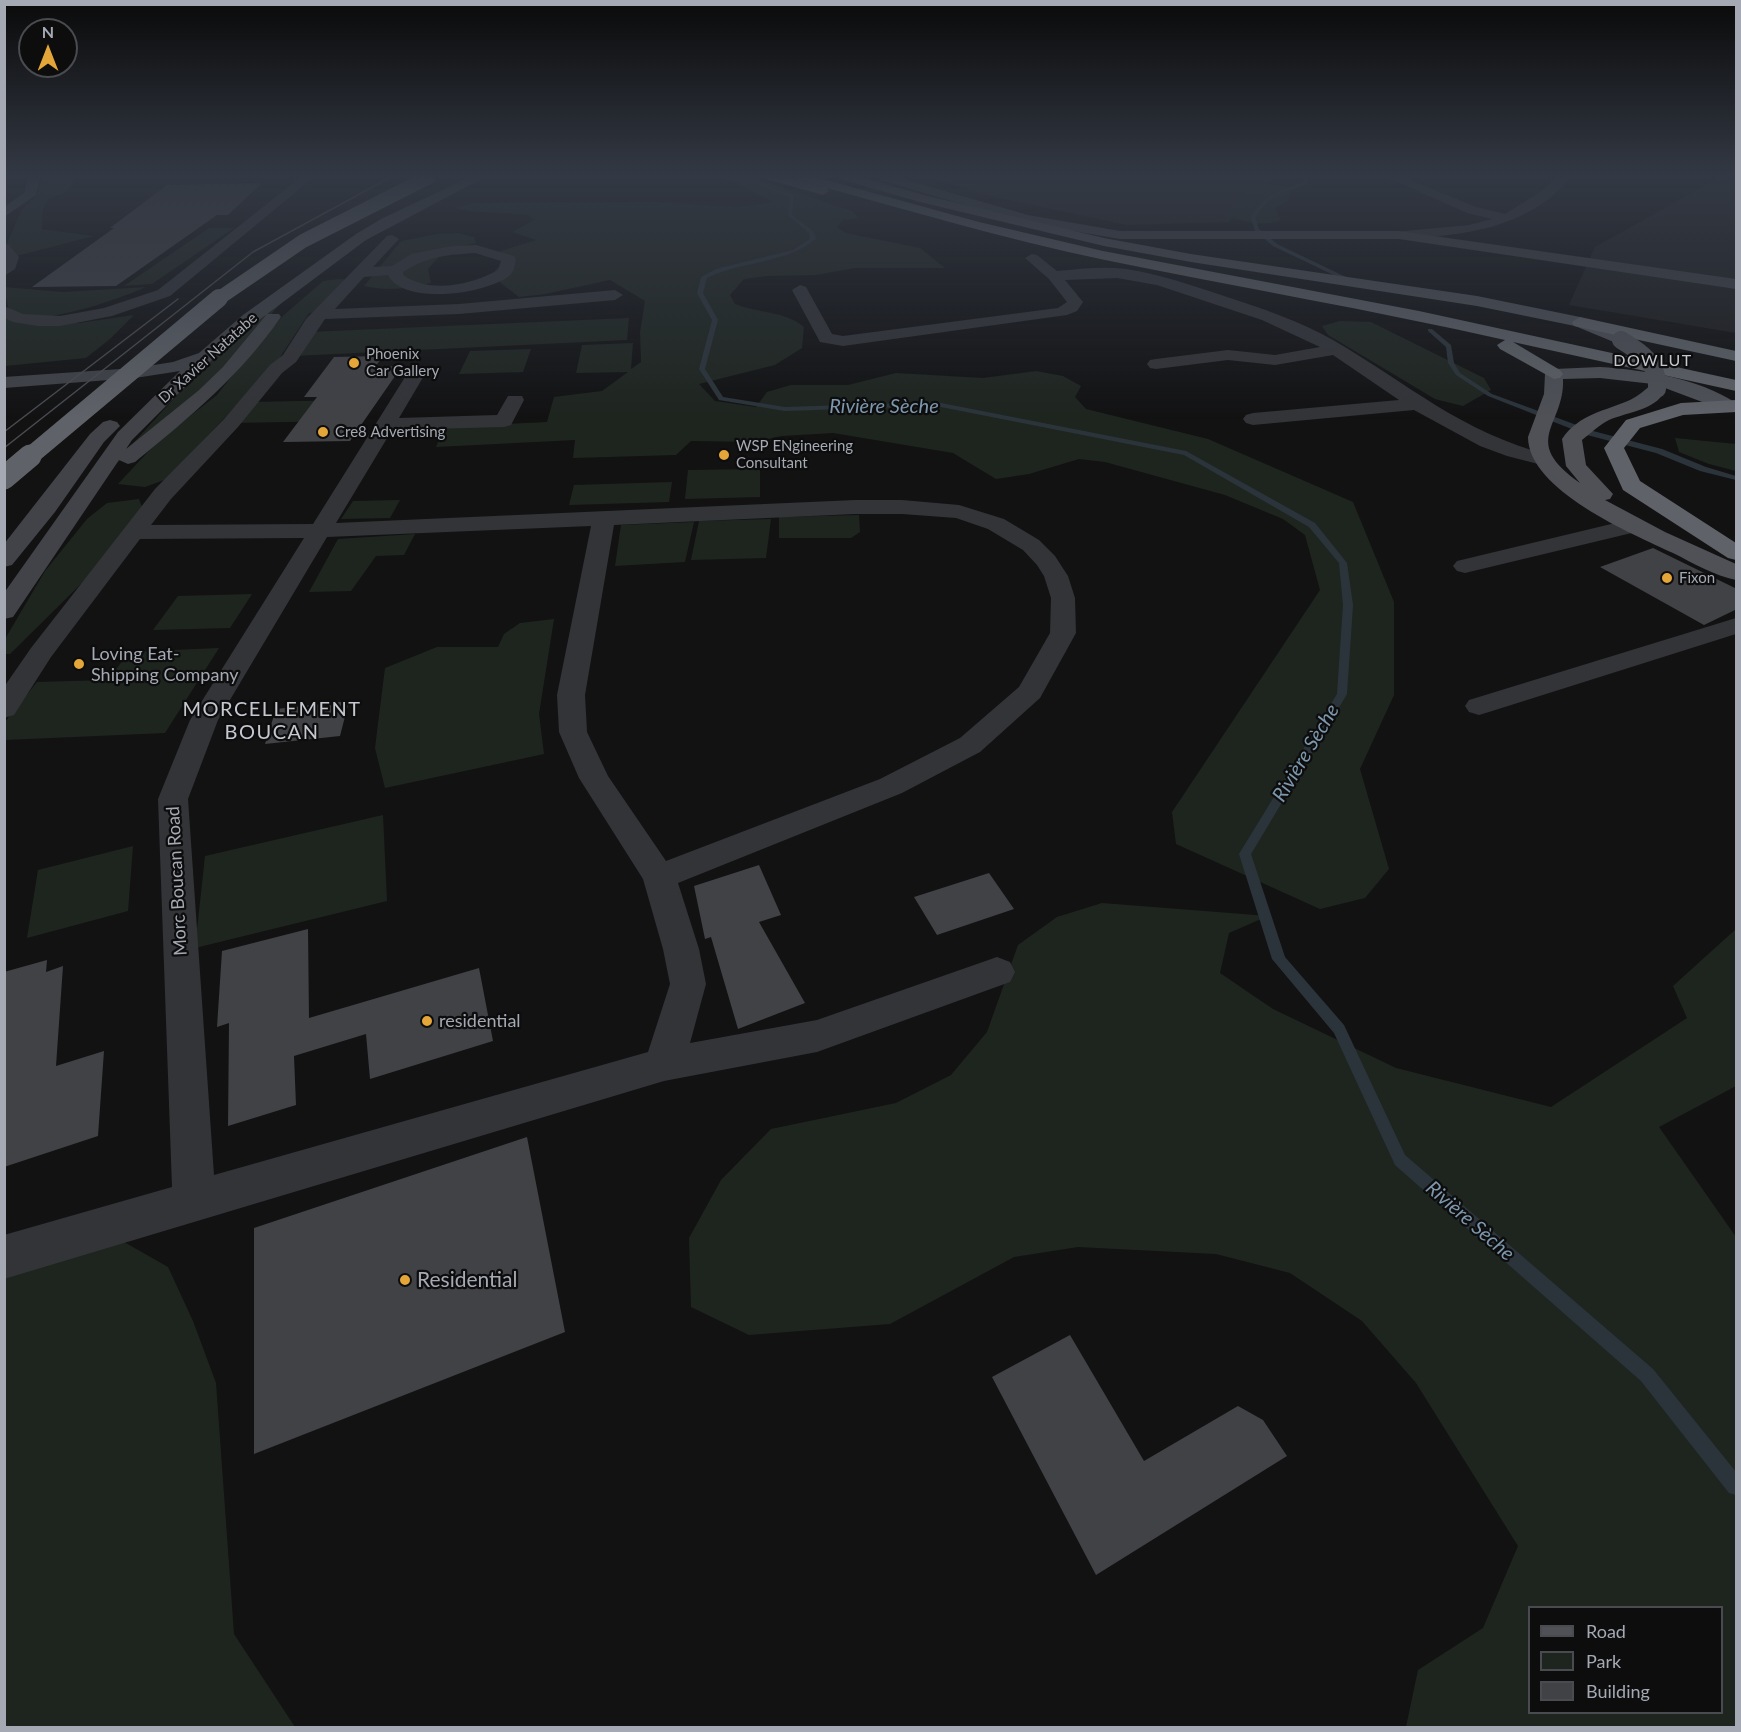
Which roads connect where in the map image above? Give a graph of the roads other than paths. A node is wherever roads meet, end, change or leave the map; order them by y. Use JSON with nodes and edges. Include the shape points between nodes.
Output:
{"nodes":[{"id":1,"x":12,"y":258,"type":"edge"},
{"id":2,"x":208,"y":258,"type":"edge"},
{"id":3,"x":279,"y":258,"type":"edge"},
{"id":4,"x":313,"y":258,"type":"edge"},
{"id":5,"x":333,"y":258,"type":"edge"},
{"id":6,"x":338,"y":258,"type":"edge"},
{"id":7,"x":375,"y":258,"type":"edge"},
{"id":8,"x":415,"y":258,"type":"edge"},
{"id":9,"x":505,"y":258,"type":"edge"},
{"id":10,"x":1032,"y":258,"type":"dead end"},
{"id":11,"x":1115,"y":258,"type":"edge"},
{"id":12,"x":1128,"y":258,"type":"edge"},
{"id":13,"x":1168,"y":258,"type":"edge"},
{"id":14,"x":1191,"y":258,"type":"edge"},
{"id":15,"x":1556,"y":258,"type":"edge"},
{"id":16,"x":1170,"y":268,"type":"junction"},
{"id":17,"x":396,"y":270,"type":"junction"},
{"id":18,"x":4,"y":272,"type":"edge"},
{"id":19,"x":361,"y":273,"type":"junction"},
{"id":20,"x":1054,"y":276,"type":"junction"},
{"id":21,"x":1737,"y":284,"type":"edge"},
{"id":22,"x":800,"y":290,"type":"dead end"},
{"id":23,"x":615,"y":295,"type":"dead end"},
{"id":24,"x":4,"y":311,"type":"edge"},
{"id":25,"x":321,"y":314,"type":"junction"},
{"id":26,"x":1419,"y":316,"type":"junction"},
{"id":27,"x":1580,"y":322,"type":"junction"},
{"id":28,"x":226,"y":324,"type":"junction"},
{"id":29,"x":1337,"y":349,"type":"junction"},
{"id":30,"x":1737,"y":356,"type":"edge"},
{"id":31,"x":1156,"y":364,"type":"dead end"},
{"id":32,"x":47,"y":369,"type":"junction"},
{"id":33,"x":1737,"y":372,"type":"edge"},
{"id":34,"x":4,"y":373,"type":"edge"},
{"id":35,"x":177,"y":374,"type":"junction"},
{"id":36,"x":416,"y":374,"type":"dead end"},
{"id":37,"x":1554,"y":374,"type":"junction"},
{"id":38,"x":4,"y":384,"type":"edge"},
{"id":39,"x":1737,"y":386,"type":"edge"},
{"id":40,"x":515,"y":400,"type":"dead end"},
{"id":41,"x":1416,"y":404,"type":"junction"},
{"id":42,"x":1733,"y":406,"type":"edge"},
{"id":43,"x":1253,"y":419,"type":"dead end"},
{"id":44,"x":386,"y":424,"type":"junction"},
{"id":45,"x":97,"y":438,"type":"junction"},
{"id":46,"x":1542,"y":459,"type":"junction"},
{"id":47,"x":4,"y":478,"type":"edge"},
{"id":48,"x":90,"y":489,"type":"junction"},
{"id":49,"x":604,"y":519,"type":"junction"},
{"id":50,"x":1632,"y":526,"type":"junction"},
{"id":51,"x":319,"y":531,"type":"junction"},
{"id":52,"x":136,"y":532,"type":"junction"},
{"id":53,"x":1737,"y":553,"type":"edge"},
{"id":54,"x":4,"y":560,"type":"edge"},
{"id":55,"x":1737,"y":564,"type":"edge"},
{"id":56,"x":1465,"y":566,"type":"dead end"},
{"id":57,"x":1737,"y":573,"type":"edge"},
{"id":58,"x":4,"y":612,"type":"edge"},
{"id":59,"x":1737,"y":626,"type":"edge"},
{"id":60,"x":1479,"y":706,"type":"dead end"},
{"id":61,"x":4,"y":709,"type":"edge"},
{"id":62,"x":659,"y":877,"type":"junction"},
{"id":63,"x":997,"y":972,"type":"dead end"},
{"id":64,"x":664,"y":1064,"type":"junction"},
{"id":65,"x":194,"y":1202,"type":"junction"},
{"id":66,"x":4,"y":1257,"type":"edge"}],
"edges":[{"from":1,"to":18,"type":"street"},
{"from":2,"to":24,"type":"street","via":[[164,293],[102,314],[54,320],[19,319]]},
{"from":3,"to":47,"type":"highway","bridge":true,"via":[[219,298]]},
{"from":4,"to":28,"type":"main road"},
{"from":5,"to":35,"type":"main road","name":"Dr Xavier Natatabe"},
{"from":6,"to":48,"type":"main road","via":[[271,319],[230,371],[205,395]]},
{"from":7,"to":19,"type":"street"},
{"from":8,"to":17,"type":"street"},
{"from":9,"to":17,"type":"street","via":[[509,259],[505,272],[496,279],[455,288],[410,286],[395,276]]},
{"from":10,"to":20,"type":"street"},
{"from":11,"to":16,"type":"highway"},
{"from":12,"to":16,"type":"highway"},
{"from":13,"to":33,"type":"highway","via":[[1428,306]]},
{"from":14,"to":27,"type":"main road","via":[[1477,302]]},
{"from":15,"to":21,"type":"main road"},
{"from":16,"to":26,"type":"highway"},
{"from":17,"to":19,"type":"street"},
{"from":19,"to":25,"type":"street"},
{"from":20,"to":22,"type":"street","via":[[1075,302],[1071,308],[843,341],[826,338]]},
{"from":20,"to":29,"type":"street","via":[[1124,274],[1166,282],[1288,325]]},
{"from":23,"to":25,"type":"street","via":[[459,309]]},
{"from":25,"to":52,"type":"street","via":[[290,358],[163,494]]},
{"from":26,"to":37,"type":"highway","via":[[1495,340]]},
{"from":26,"to":39,"type":"highway"},
{"from":27,"to":30,"type":"highway"},
{"from":27,"to":55,"type":"main road","bridge":true,"via":[[1643,354],[1659,378],[1650,398],[1595,419],[1572,439],[1576,466],[1592,485],[1637,517]]},
{"from":28,"to":32,"type":"main road","via":[[142,355]]},
{"from":28,"to":35,"type":"main road"},
{"from":29,"to":31,"type":"street","via":[[1275,360],[1228,355]]},
{"from":29,"to":41,"type":"street"},
{"from":32,"to":34,"type":"main road"},
{"from":32,"to":35,"type":"main road","via":[[128,363]]},
{"from":35,"to":38,"type":"main road","via":[[135,373]]},
{"from":35,"to":45,"type":"main road"},
{"from":35,"to":48,"type":"main road","name":"Dr Xavier Natatabe","via":[[125,436]]},
{"from":36,"to":44,"type":"street","name":"Morc Boucan Road"},
{"from":37,"to":42,"type":"main road","via":[[1589,370],[1638,375],[1688,387]]},
{"from":37,"to":46,"type":"main road","via":[[1553,395],[1543,416],[1538,443]]},
{"from":38,"to":45,"type":"main road","via":[[86,392],[102,408]]},
{"from":40,"to":44,"type":"street","via":[[504,421]]},
{"from":41,"to":43,"type":"street"},
{"from":41,"to":46,"type":"street","via":[[1502,447]]},
{"from":42,"to":53,"type":"highway","via":[[1681,409],[1633,424],[1614,448],[1631,485]]},
{"from":44,"to":51,"type":"street","name":"Morc Boucan Road"},
{"from":45,"to":54,"type":"main road"},
{"from":46,"to":50,"type":"main road","via":[[1588,499]]},
{"from":48,"to":58,"type":"main road","name":"Dr Xavier Natatabe"},
{"from":49,"to":51,"type":"street"},
{"from":49,"to":62,"type":"street","via":[[571,695],[573,732],[594,778]]},
{"from":49,"to":62,"type":"street","via":[[855,507],[959,512],[996,524],[1031,545],[1047,561],[1063,597],[1063,633],[1030,692],[970,745],[891,786]]},
{"from":50,"to":56,"type":"street"},
{"from":50,"to":57,"type":"main road"},
{"from":51,"to":52,"type":"street"},
{"from":51,"to":65,"type":"street","name":"Morc Boucan Road","via":[[204,720],[173,799]]},
{"from":52,"to":61,"type":"street","via":[[40,654]]},
{"from":59,"to":60,"type":"street"},
{"from":62,"to":64,"type":"street","via":[[688,984]]},
{"from":63,"to":64,"type":"street","via":[[817,1036]]},
{"from":64,"to":65,"type":"street"},
{"from":65,"to":66,"type":"street"}]}
